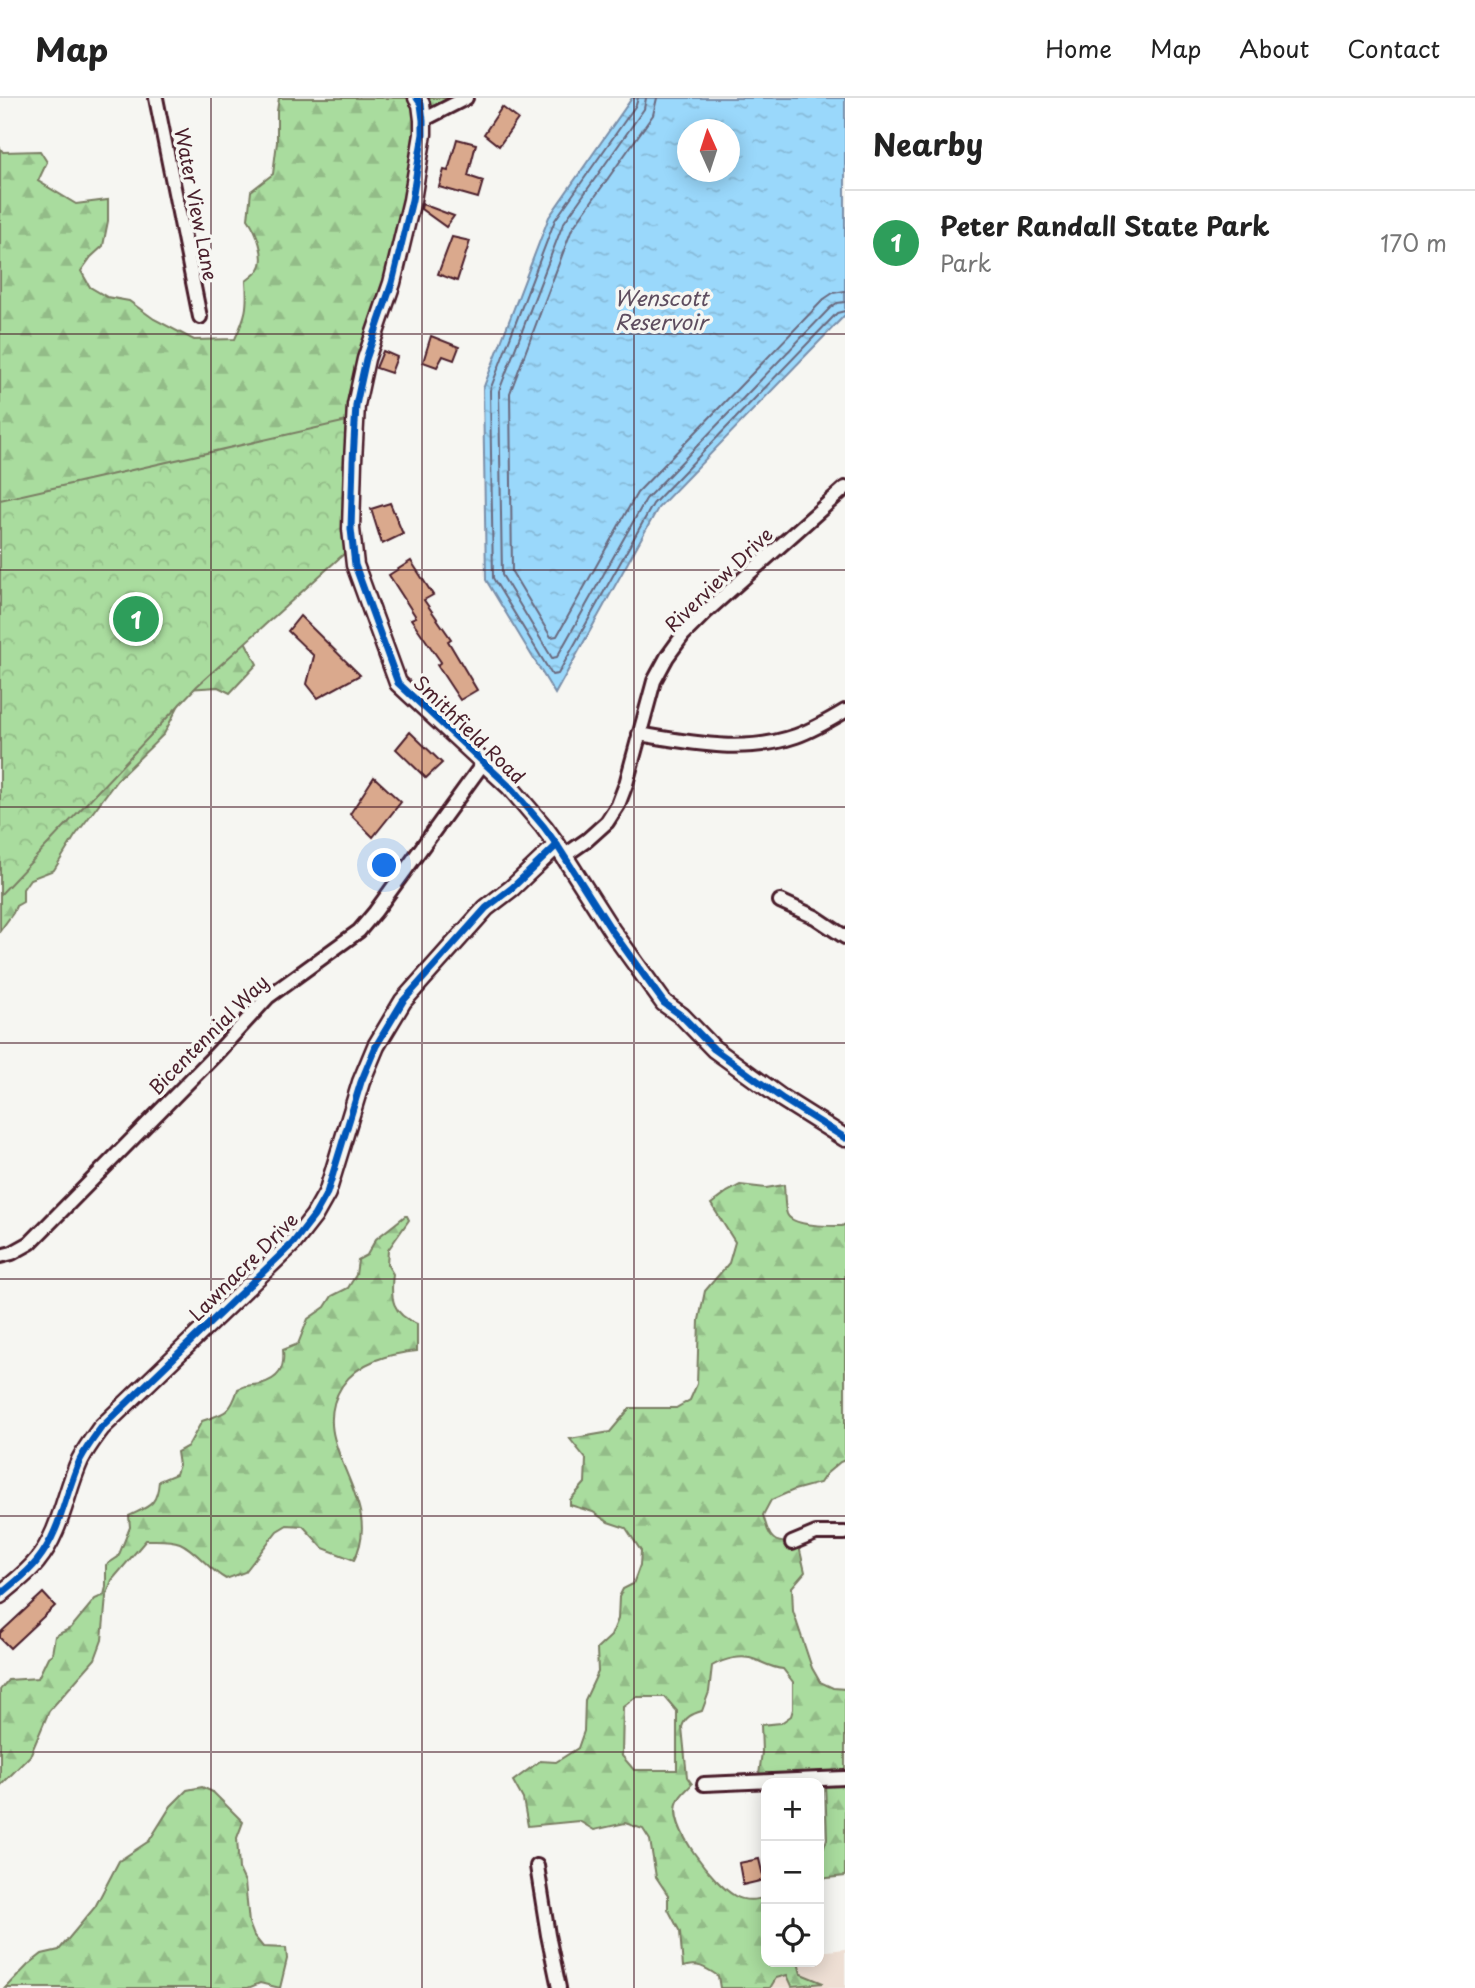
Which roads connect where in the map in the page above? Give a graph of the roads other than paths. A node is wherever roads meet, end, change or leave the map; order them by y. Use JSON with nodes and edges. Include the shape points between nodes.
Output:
{"nodes":[{"id":1,"x":156,"y":98,"type":"edge"},
{"id":2,"x":417,"y":98,"type":"edge"},
{"id":3,"x":466,"y":98,"type":"edge"},
{"id":4,"x":423,"y":120,"type":"junction"},
{"id":5,"x":200,"y":317,"type":"dead end"},
{"id":6,"x":845,"y":488,"type":"edge"},
{"id":7,"x":845,"y":711,"type":"edge"},
{"id":8,"x":639,"y":734,"type":"junction"},
{"id":9,"x":484,"y":762,"type":"junction"},
{"id":10,"x":561,"y":850,"type":"junction"},
{"id":11,"x":780,"y":901,"type":"dead end"},
{"id":12,"x":845,"y":937,"type":"edge"},
{"id":13,"x":845,"y":1138,"type":"edge"},
{"id":14,"x":0,"y":1256,"type":"edge"},
{"id":15,"x":844,"y":1532,"type":"edge"},
{"id":16,"x":792,"y":1543,"type":"dead end"},
{"id":17,"x":0,"y":1595,"type":"edge"},
{"id":18,"x":845,"y":1778,"type":"edge"},
{"id":19,"x":704,"y":1784,"type":"dead end"},
{"id":20,"x":537,"y":1866,"type":"dead end"},
{"id":21,"x":559,"y":1988,"type":"edge"}],
"edges":[{"from":1,"to":5,"type":"street","name":"Water View Lane"},
{"from":2,"to":4,"type":"street","name":"Smithfield Road"},
{"from":3,"to":4,"type":"street"},
{"from":4,"to":9,"type":"street","name":"Smithfield Road","via":[[412,200],[355,405],[351,529],[355,565],[398,683]]},
{"from":6,"to":8,"type":"street","name":"Riverview Drive","via":[[683,635],[654,681]]},
{"from":7,"to":8,"type":"street","via":[[797,736],[764,744],[731,747]]},
{"from":8,"to":10,"type":"street","name":"Riverview Drive","via":[[626,784],[607,822],[587,840]]},
{"from":9,"to":10,"type":"street","name":"Smithfield Road"},
{"from":9,"to":14,"type":"street","name":"Bicentennial Way","via":[[359,931],[268,997],[30,1243]]},
{"from":10,"to":13,"type":"street","name":"Smithfield Road","via":[[664,1003],[714,1049]]},
{"from":10,"to":17,"type":"street","name":"Lawnacre Drive","via":[[485,908],[403,1001],[376,1046],[327,1193],[314,1216],[293,1242],[102,1428],[79,1463],[44,1551]]},
{"from":11,"to":12,"type":"street"},
{"from":15,"to":16,"type":"street","via":[[816,1533]]},
{"from":18,"to":19,"type":"street"},
{"from":20,"to":21,"type":"street"}]}
